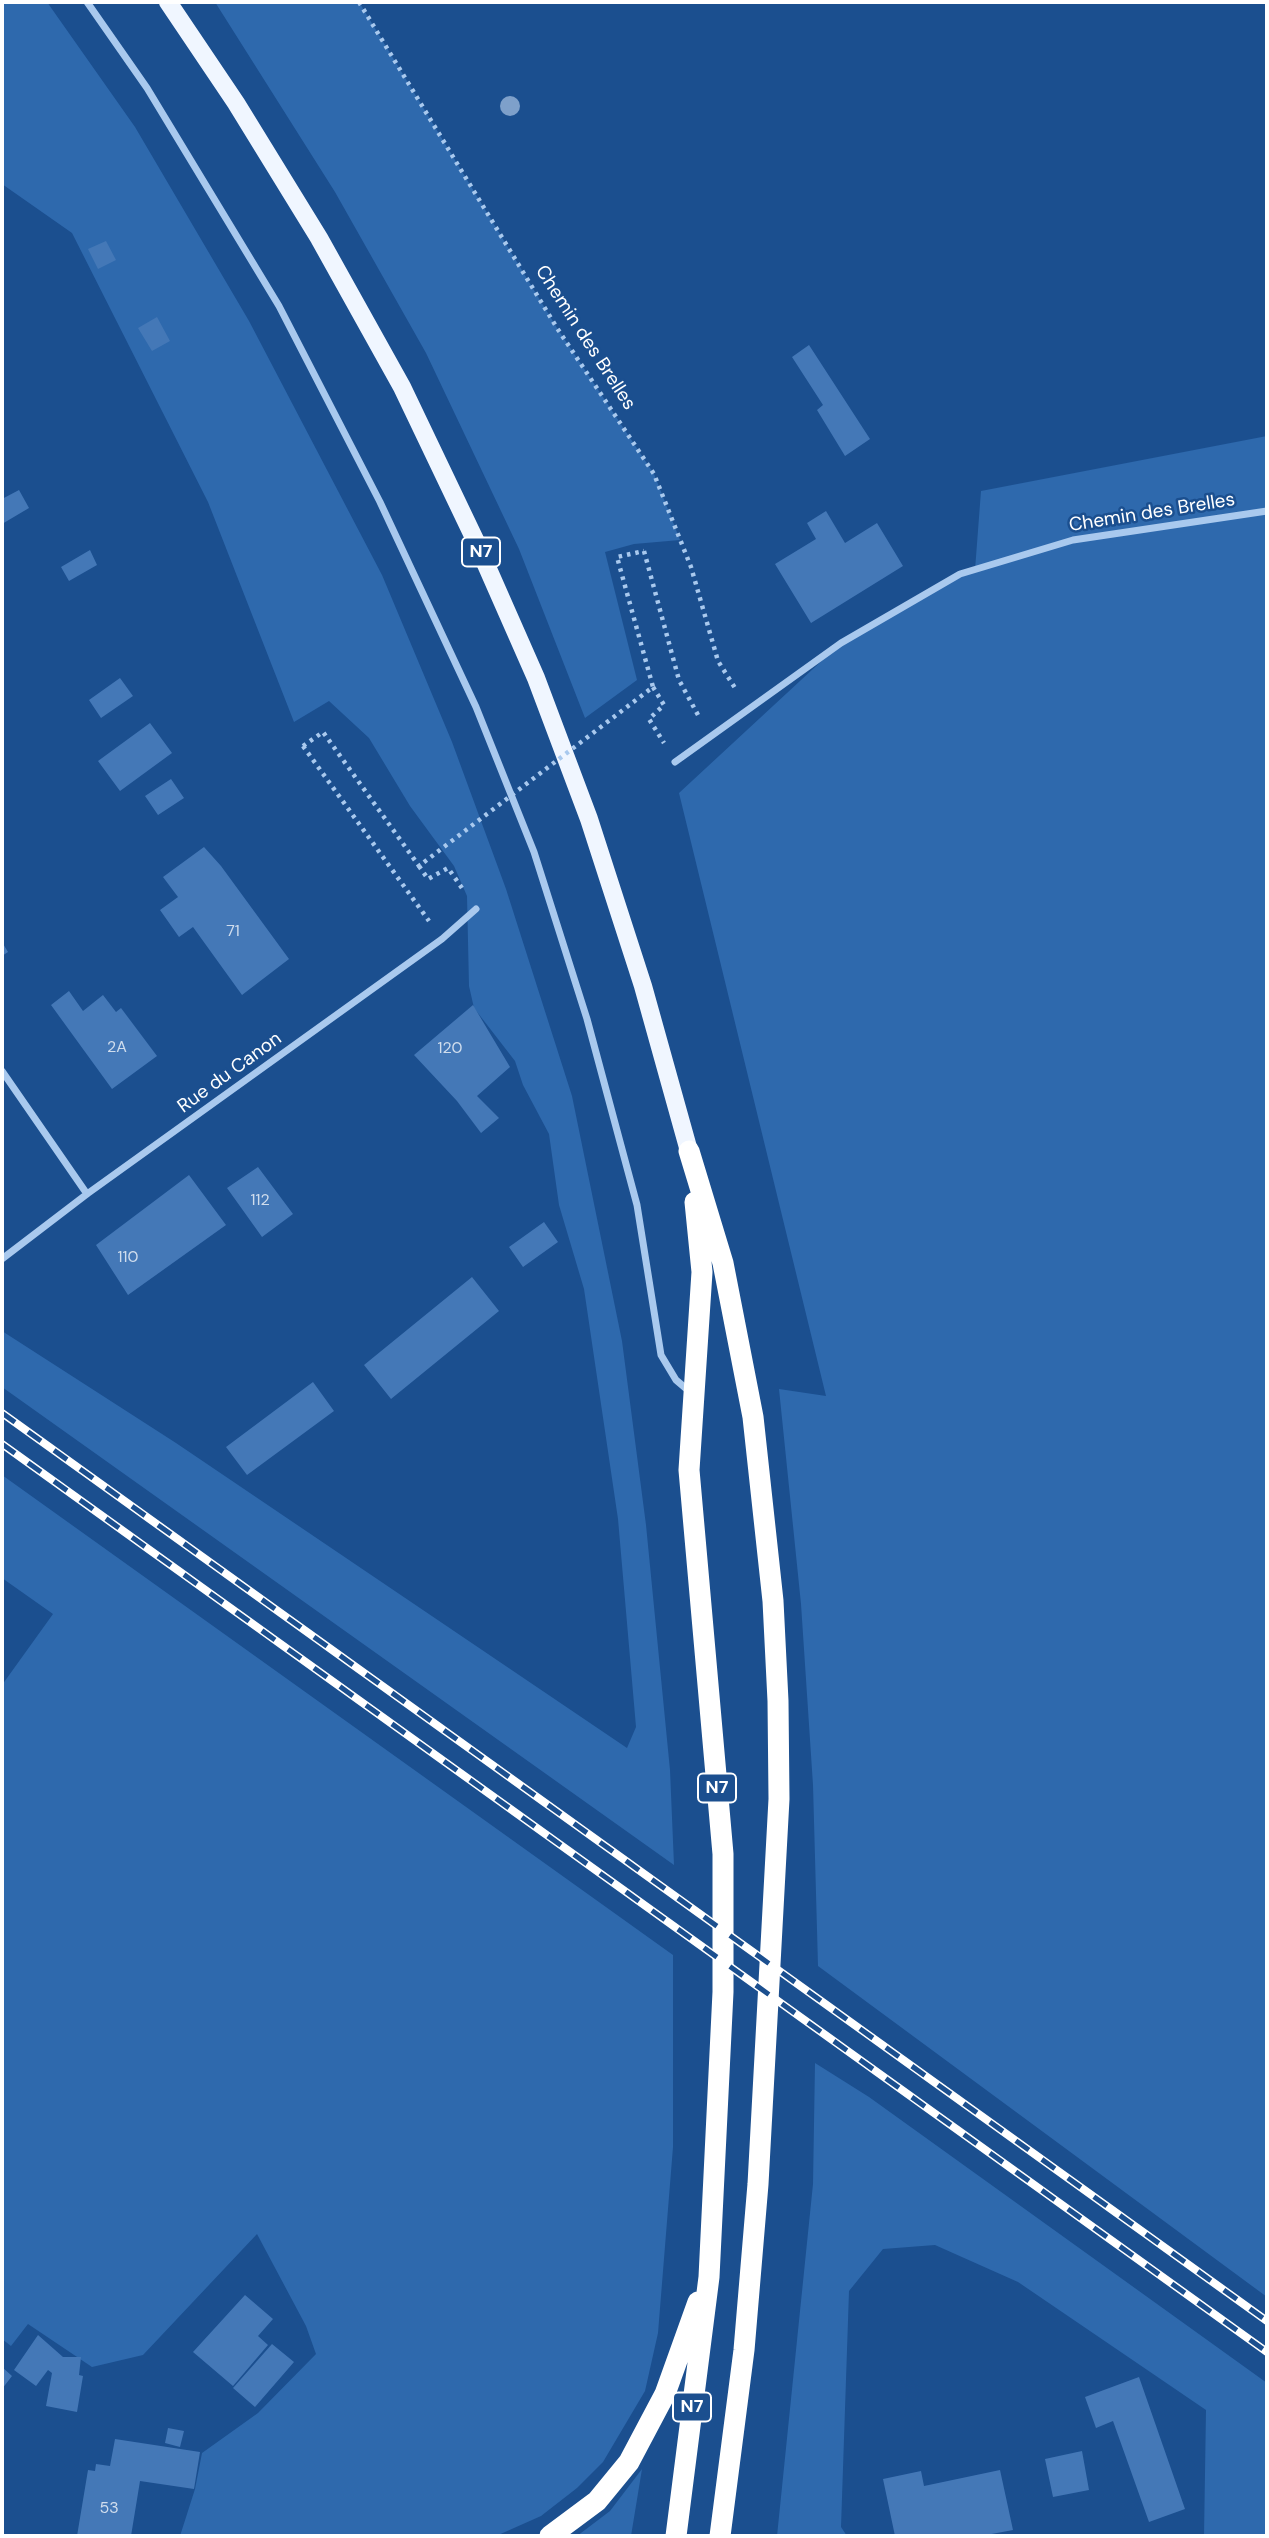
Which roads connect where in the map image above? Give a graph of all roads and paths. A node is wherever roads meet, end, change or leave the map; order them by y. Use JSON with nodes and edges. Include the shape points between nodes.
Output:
{"nodes":[{"id":1,"x":87,"y":2,"type":"edge"},
{"id":2,"x":168,"y":2,"type":"edge"},
{"id":3,"x":359,"y":2,"type":"edge"},
{"id":4,"x":1267,"y":511,"type":"edge"},
{"id":5,"x":653,"y":687,"type":"junction"},
{"id":6,"x":748,"y":707,"type":"junction"},
{"id":7,"x":710,"y":737,"type":"junction"},
{"id":8,"x":670,"y":753,"type":"dead end"},
{"id":9,"x":676,"y":762,"type":"dead end"},
{"id":10,"x":418,"y":866,"type":"junction"},
{"id":11,"x":476,"y":909,"type":"joint"},
{"id":12,"x":442,"y":939,"type":"junction"},
{"id":13,"x":2,"y":1071,"type":"edge"},
{"id":14,"x":689,"y":1151,"type":"junction"},
{"id":15,"x":87,"y":1194,"type":"junction"},
{"id":16,"x":2,"y":1259,"type":"edge"},
{"id":17,"x":693,"y":1395,"type":"junction"},
{"id":18,"x":709,"y":2277,"type":"junction"},
{"id":19,"x":550,"y":2536,"type":"edge"},
{"id":20,"x":676,"y":2536,"type":"edge"},
{"id":21,"x":720,"y":2536,"type":"edge"}],
"edges":[{"from":1,"to":17,"type":"street","via":[[147,88],[279,306],[380,502],[476,707],[534,852],[587,1019],[637,1205],[662,1355],[676,1380]]},
{"from":2,"to":14,"type":"main road","number":"N7","via":[[319,238],[402,387],[477,544],[536,678],[589,819],[643,986]]},
{"from":3,"to":6,"type":"path","name":"Chemin des Brelles","via":[[557,328],[654,474],[691,567],[718,661]]},
{"from":4,"to":6,"type":"street","name":"Chemin des Brelles","via":[[1073,540],[960,574],[841,643]]},
{"from":5,"to":7,"type":"path","bridge":true,"via":[[617,557],[644,551],[679,680]]},
{"from":5,"to":8,"type":"path","via":[[664,705],[649,719]]},
{"from":5,"to":10,"type":"path","bridge":true},
{"from":6,"to":7,"type":"street","name":"Chemin des Brelles"},
{"from":7,"to":9,"type":"street","name":"Chemin des Brelles"},
{"from":10,"to":11,"type":"path","via":[[428,879],[448,868]]},
{"from":10,"to":12,"type":"path","bridge":true,"via":[[323,732],[303,746]]},
{"from":11,"to":12,"type":"street","name":"Rue du Canon"},
{"from":12,"to":15,"type":"street","name":"Rue du Canon"},
{"from":13,"to":15,"type":"street"},
{"from":14,"to":17,"type":"highway","number":"N7","via":[[702,1272]]},
{"from":14,"to":21,"type":"highway","via":[[723,1263],[753,1417],[773,1601],[778,1701],[779,1799],[758,2184],[744,2350]]},
{"from":15,"to":16,"type":"street","name":"Rue du Canon"},
{"from":17,"to":18,"type":"highway","number":"N7","via":[[689,1470],[723,1854],[723,1992]]},
{"from":18,"to":19,"type":"highway","via":[[665,2395],[629,2462],[597,2501]]},
{"from":18,"to":20,"type":"highway","number":"N7"}]}
